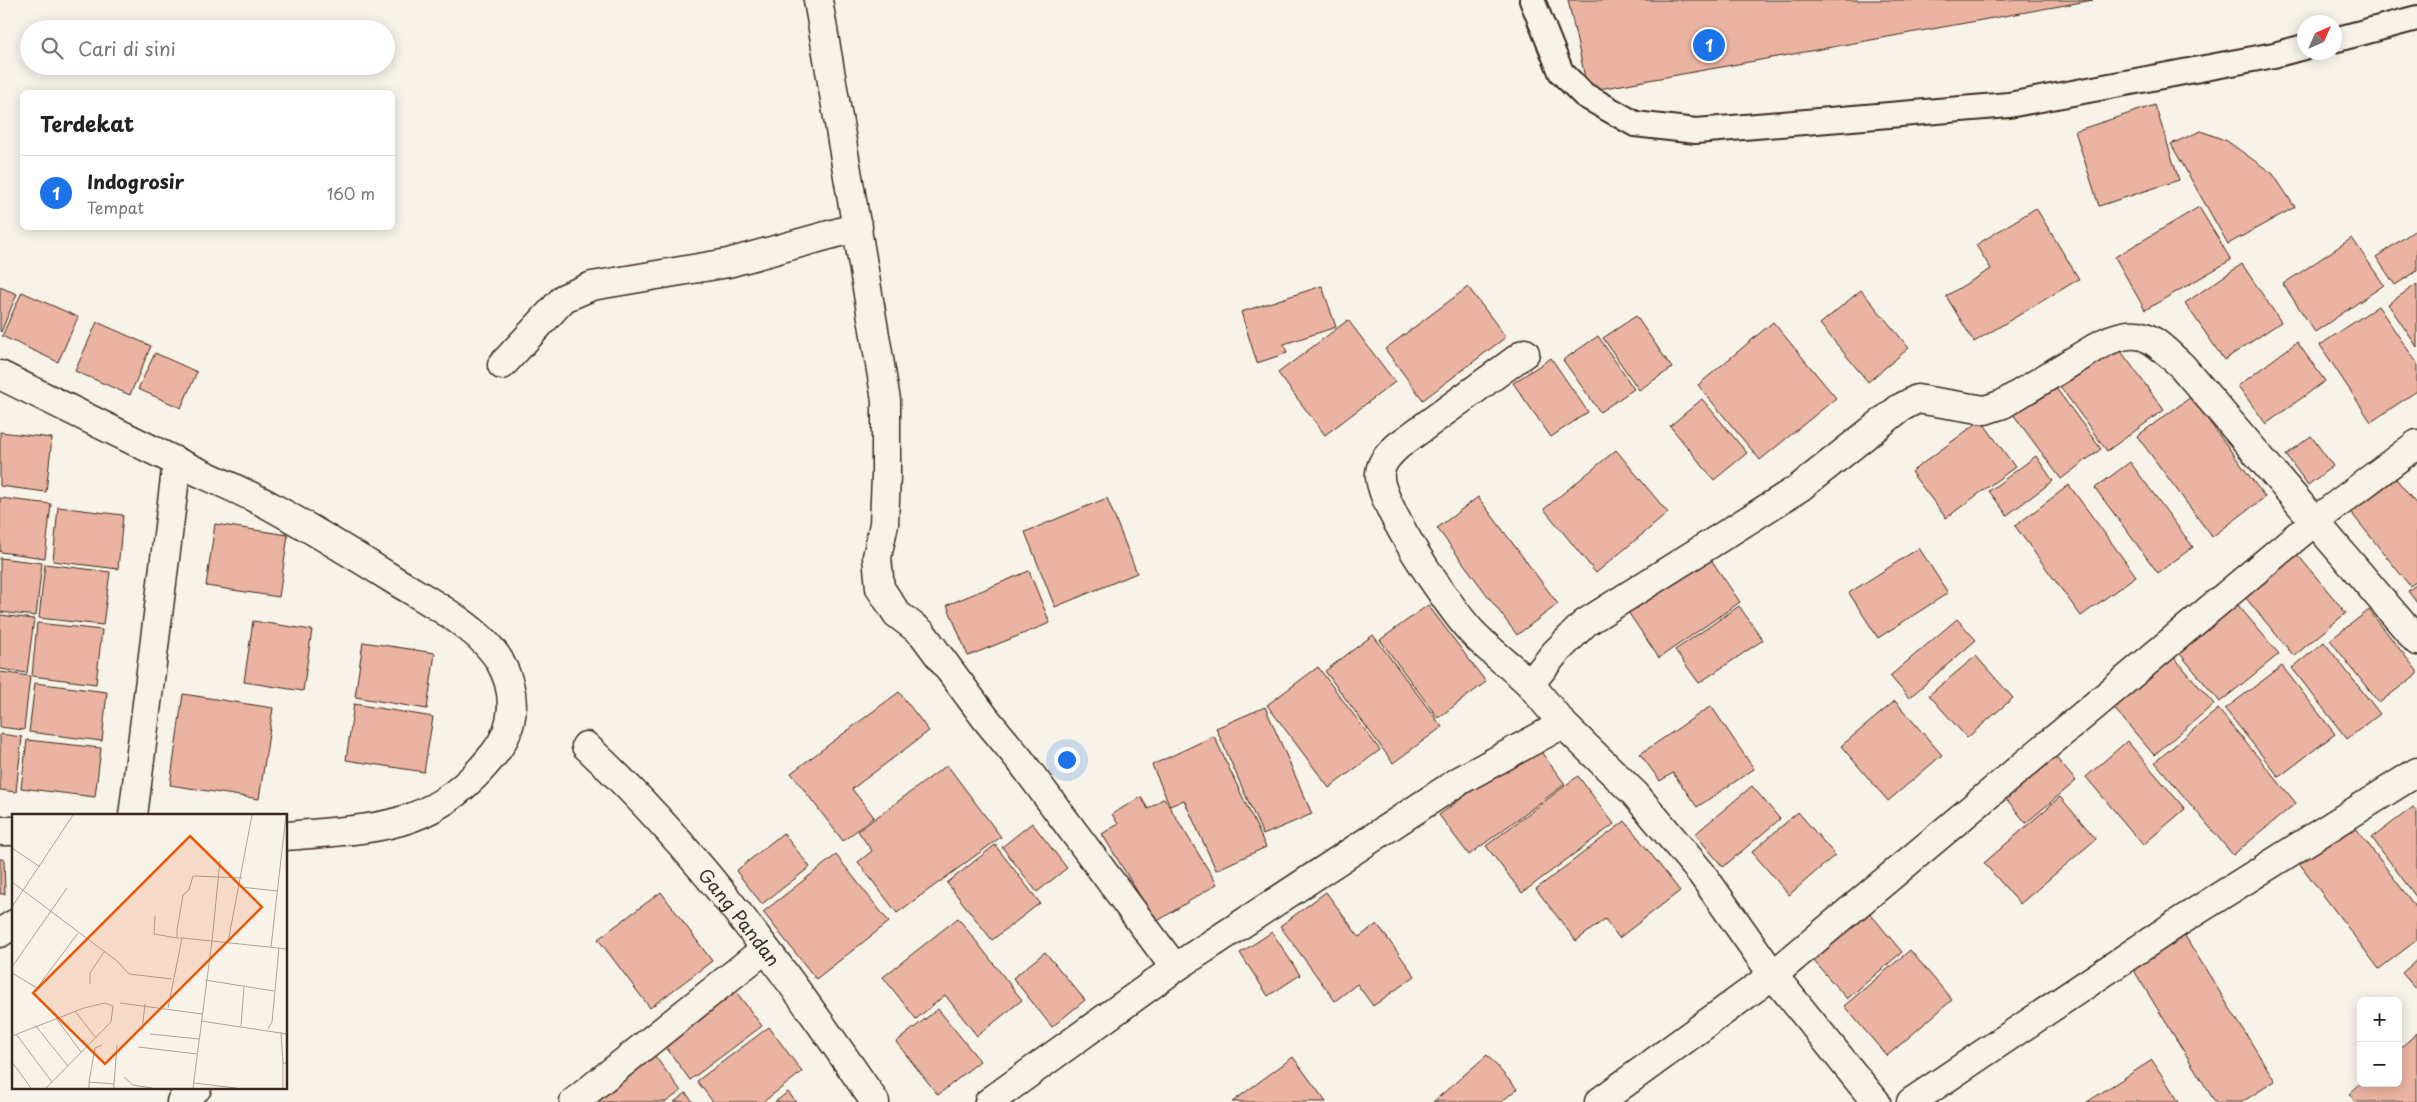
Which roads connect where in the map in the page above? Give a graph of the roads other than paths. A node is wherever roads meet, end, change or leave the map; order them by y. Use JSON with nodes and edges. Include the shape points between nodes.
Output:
{"nodes":[{"id":1,"x":818,"y":0,"type":"edge"},
{"id":2,"x":1532,"y":0,"type":"edge"},
{"id":3,"x":2417,"y":18,"type":"edge"},
{"id":4,"x":2342,"y":38,"type":"edge"},
{"id":5,"x":2297,"y":49,"type":"edge"},
{"id":6,"x":858,"y":227,"type":"junction"},
{"id":7,"x":1525,"y":353,"type":"dead end"},
{"id":8,"x":502,"y":365,"type":"dead end"},
{"id":9,"x":0,"y":375,"type":"edge"},
{"id":10,"x":2417,"y":444,"type":"edge"},
{"id":11,"x":177,"y":462,"type":"junction"},
{"id":12,"x":2315,"y":521,"type":"junction"},
{"id":13,"x":2417,"y":640,"type":"edge"},
{"id":14,"x":1530,"y":684,"type":"junction"},
{"id":15,"x":1563,"y":724,"type":"junction"},
{"id":16,"x":586,"y":746,"type":"dead end"},
{"id":17,"x":2413,"y":782,"type":"edge"},
{"id":18,"x":133,"y":814,"type":"edge"},
{"id":19,"x":288,"y":836,"type":"edge"},
{"id":20,"x":12,"y":925,"type":"edge"},
{"id":21,"x":0,"y":933,"type":"edge"},
{"id":22,"x":765,"y":949,"type":"junction"},
{"id":23,"x":1175,"y":968,"type":"junction"},
{"id":24,"x":1772,"y":975,"type":"junction"},
{"id":25,"x":196,"y":1090,"type":"edge"},
{"id":26,"x":181,"y":1102,"type":"edge"},
{"id":27,"x":574,"y":1102,"type":"edge"},
{"id":28,"x":876,"y":1102,"type":"edge"},
{"id":29,"x":989,"y":1102,"type":"edge"},
{"id":30,"x":1599,"y":1102,"type":"edge"},
{"id":31,"x":1876,"y":1102,"type":"edge"},
{"id":32,"x":1911,"y":1102,"type":"edge"}],
"edges":[{"from":1,"to":6,"type":"street"},
{"from":2,"to":5,"type":"lane","via":[[1561,72],[1584,96],[1635,124],[1696,131],[2009,105]]},
{"from":3,"to":4,"type":"lane"},
{"from":6,"to":8,"type":"street","via":[[728,263],[592,286],[564,298]]},
{"from":6,"to":23,"type":"street","via":[[886,400],[884,524],[877,557],[880,588],[897,614],[922,633]]},
{"from":7,"to":14,"type":"street","via":[[1399,445],[1387,457],[1380,472],[1381,485],[1401,530],[1437,588],[1471,631]]},
{"from":9,"to":11,"type":"street"},
{"from":10,"to":12,"type":"street"},
{"from":11,"to":18,"type":"street"},
{"from":11,"to":19,"type":"street","via":[[270,506],[427,600],[486,644],[508,681],[513,715],[503,743],[455,795],[421,815],[372,829]]},
{"from":12,"to":13,"type":"street"},
{"from":12,"to":14,"type":"street","via":[[2182,366],[2140,334],[2125,334],[2103,343],[2003,404],[1985,410],[1926,399],[1917,399],[1900,408],[1799,488],[1584,623],[1554,653]]},
{"from":12,"to":24,"type":"street"},
{"from":14,"to":15,"type":"street"},
{"from":15,"to":23,"type":"street","via":[[1459,781]]},
{"from":15,"to":24,"type":"street","via":[[1635,794],[1702,874]]},
{"from":16,"to":22,"type":"street","name":"Gang Pandan","via":[[635,792],[697,862]]},
{"from":17,"to":32,"type":"street","via":[[2179,922]]},
{"from":20,"to":21,"type":"street"},
{"from":22,"to":27,"type":"street"},
{"from":22,"to":28,"type":"street","name":"Gang Pandan"},
{"from":23,"to":29,"type":"street"},
{"from":24,"to":30,"type":"street"},
{"from":24,"to":31,"type":"street"},
{"from":25,"to":26,"type":"street"}]}
